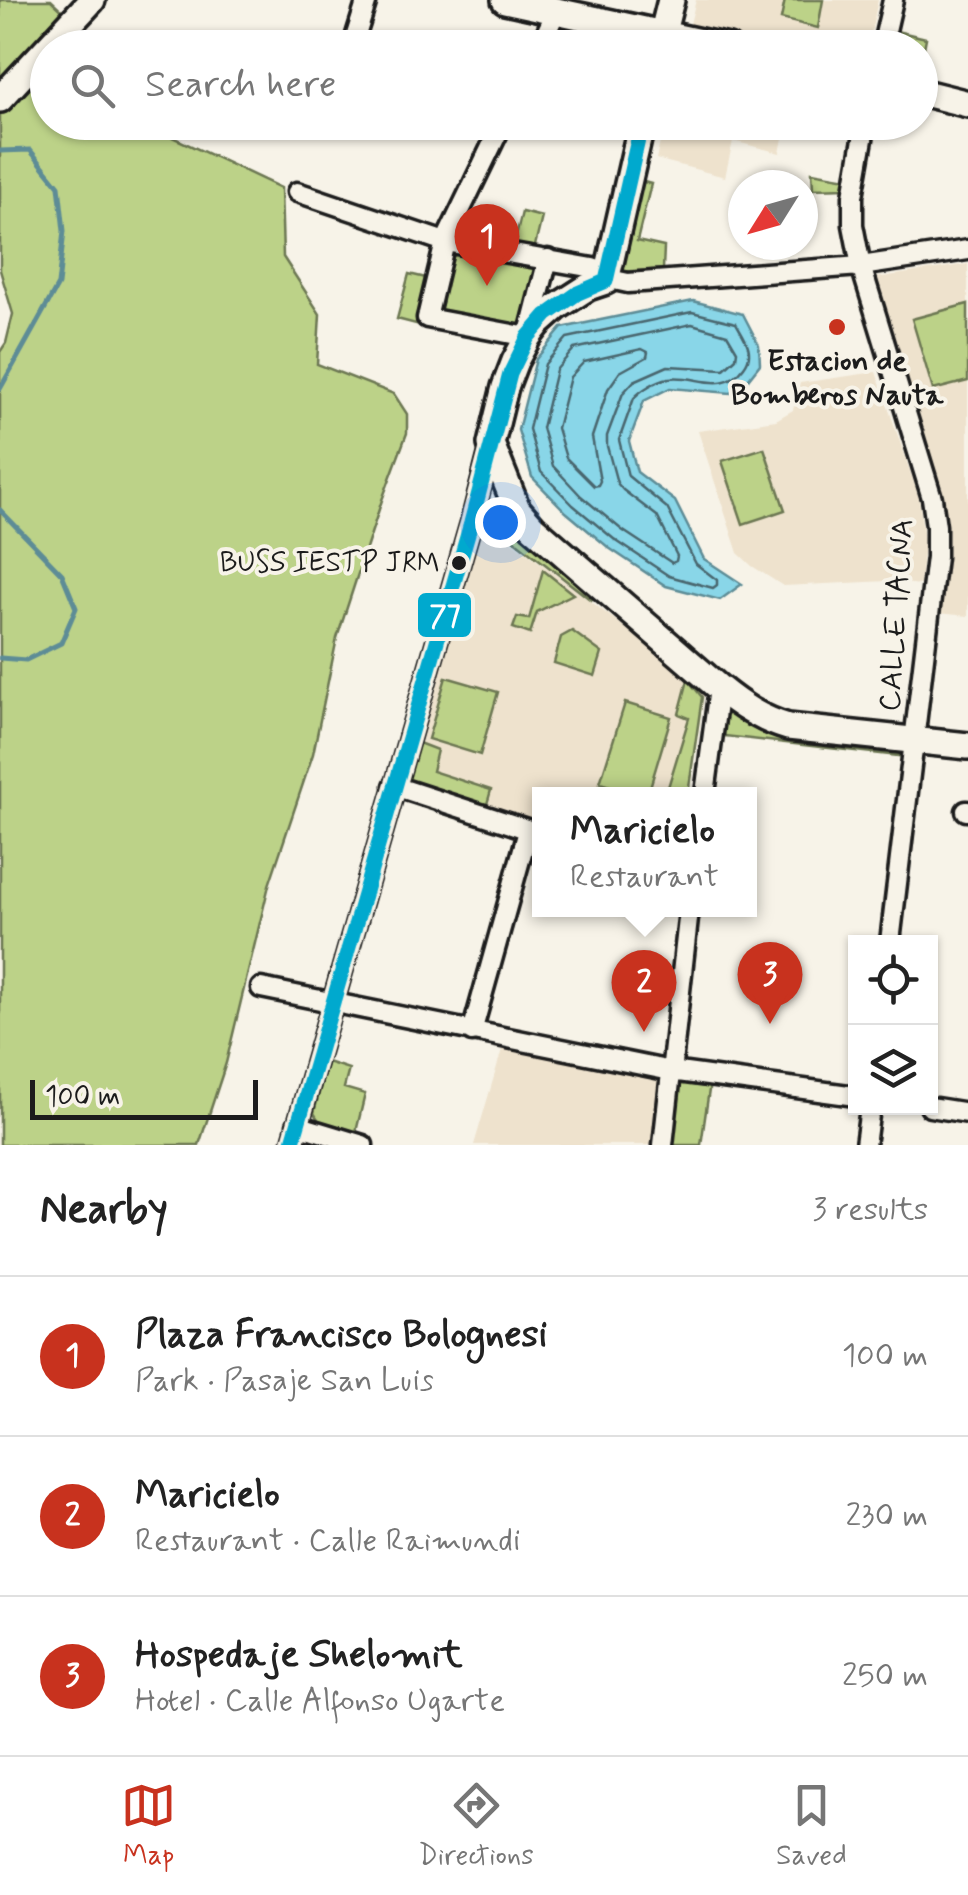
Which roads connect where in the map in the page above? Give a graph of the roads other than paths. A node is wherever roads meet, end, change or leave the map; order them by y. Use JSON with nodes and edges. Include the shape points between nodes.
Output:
{"nodes":[{"id":1,"x":92,"y":0,"type":"edge"},
{"id":2,"x":367,"y":0,"type":"edge"},
{"id":3,"x":505,"y":0,"type":"edge"},
{"id":4,"x":670,"y":0,"type":"edge"},
{"id":5,"x":893,"y":0,"type":"edge"},
{"id":6,"x":556,"y":12,"type":"junction"},
{"id":7,"x":64,"y":30,"type":"edge"},
{"id":8,"x":358,"y":30,"type":"edge"},
{"id":9,"x":548,"y":30,"type":"edge"},
{"id":10,"x":624,"y":30,"type":"edge"},
{"id":11,"x":663,"y":30,"type":"edge"},
{"id":12,"x":886,"y":30,"type":"edge"},
{"id":13,"x":30,"y":66,"type":"edge"},
{"id":14,"x":938,"y":96,"type":"edge"},
{"id":15,"x":0,"y":98,"type":"edge"},
{"id":16,"x":968,"y":104,"type":"edge"},
{"id":17,"x":494,"y":140,"type":"edge"},
{"id":18,"x":638,"y":140,"type":"edge"},
{"id":19,"x":863,"y":140,"type":"edge"},
{"id":20,"x":297,"y":192,"type":"dead end"},
{"id":21,"x":445,"y":242,"type":"junction"},
{"id":22,"x":968,"y":250,"type":"edge"},
{"id":23,"x":548,"y":259,"type":"junction"},
{"id":24,"x":861,"y":266,"type":"junction"},
{"id":25,"x":607,"y":277,"type":"junction"},
{"id":26,"x":528,"y":337,"type":"junction"},
{"id":27,"x":491,"y":444,"type":"junction"},
{"id":28,"x":516,"y":509,"type":"junction"},
{"id":29,"x":471,"y":523,"type":"junction"},
{"id":30,"x":719,"y":688,"type":"junction"},
{"id":31,"x":914,"y":739,"type":"junction"},
{"id":32,"x":968,"y":746,"type":"edge"},
{"id":33,"x":394,"y":786,"type":"junction"},
{"id":34,"x":706,"y":787,"type":"edge"},
{"id":35,"x":532,"y":831,"type":"edge"},
{"id":36,"x":532,"y":838,"type":"edge"},
{"id":37,"x":689,"y":917,"type":"edge"},
{"id":38,"x":891,"y":935,"type":"edge"},
{"id":39,"x":261,"y":988,"type":"dead end"},
{"id":40,"x":332,"y":1004,"type":"junction"},
{"id":41,"x":472,"y":1032,"type":"junction"},
{"id":42,"x":671,"y":1071,"type":"junction"},
{"id":43,"x":848,"y":1095,"type":"edge"},
{"id":44,"x":938,"y":1108,"type":"edge"},
{"id":45,"x":968,"y":1113,"type":"edge"},
{"id":46,"x":869,"y":1115,"type":"edge"},
{"id":47,"x":297,"y":1126,"type":"junction"},
{"id":48,"x":292,"y":1145,"type":"edge"},
{"id":49,"x":364,"y":1145,"type":"edge"},
{"id":50,"x":663,"y":1145,"type":"edge"},
{"id":51,"x":865,"y":1145,"type":"edge"}],
"edges":[{"from":1,"to":7,"type":"street"},
{"from":2,"to":8,"type":"street"},
{"from":3,"to":6,"type":"street"},
{"from":4,"to":11,"type":"street"},
{"from":5,"to":12,"type":"street"},
{"from":6,"to":9,"type":"street"},
{"from":6,"to":10,"type":"street"},
{"from":13,"to":15,"type":"street"},
{"from":14,"to":16,"type":"street"},
{"from":17,"to":21,"type":"street"},
{"from":18,"to":25,"type":"street"},
{"from":19,"to":24,"type":"street","name":"CALLE TACNA","via":[[853,196]]},
{"from":20,"to":21,"type":"street"},
{"from":21,"to":23,"type":"street"},
{"from":21,"to":26,"type":"street","via":[[428,318]]},
{"from":22,"to":24,"type":"street"},
{"from":23,"to":25,"type":"street"},
{"from":23,"to":26,"type":"street"},
{"from":24,"to":25,"type":"street","via":[[628,282]]},
{"from":24,"to":31,"type":"street","name":"CALLE TACNA","via":[[936,526]]},
{"from":25,"to":26,"type":"street","via":[[557,307]]},
{"from":26,"to":27,"type":"street"},
{"from":27,"to":28,"type":"street"},
{"from":27,"to":29,"type":"street"},
{"from":28,"to":29,"type":"street"},
{"from":28,"to":30,"type":"street"},
{"from":29,"to":33,"type":"street"},
{"from":30,"to":31,"type":"street","via":[[765,720]]},
{"from":30,"to":34,"type":"street"},
{"from":31,"to":32,"type":"street"},
{"from":31,"to":38,"type":"street","name":"CALLE TACNA"},
{"from":33,"to":35,"type":"street"},
{"from":33,"to":40,"type":"street"},
{"from":36,"to":41,"type":"street"},
{"from":37,"to":42,"type":"street"},
{"from":39,"to":40,"type":"street"},
{"from":40,"to":41,"type":"street"},
{"from":40,"to":47,"type":"street"},
{"from":41,"to":42,"type":"street"},
{"from":42,"to":43,"type":"street"},
{"from":42,"to":50,"type":"street"},
{"from":44,"to":45,"type":"street"},
{"from":46,"to":51,"type":"street"},
{"from":47,"to":48,"type":"street"},
{"from":47,"to":49,"type":"street"}]}
